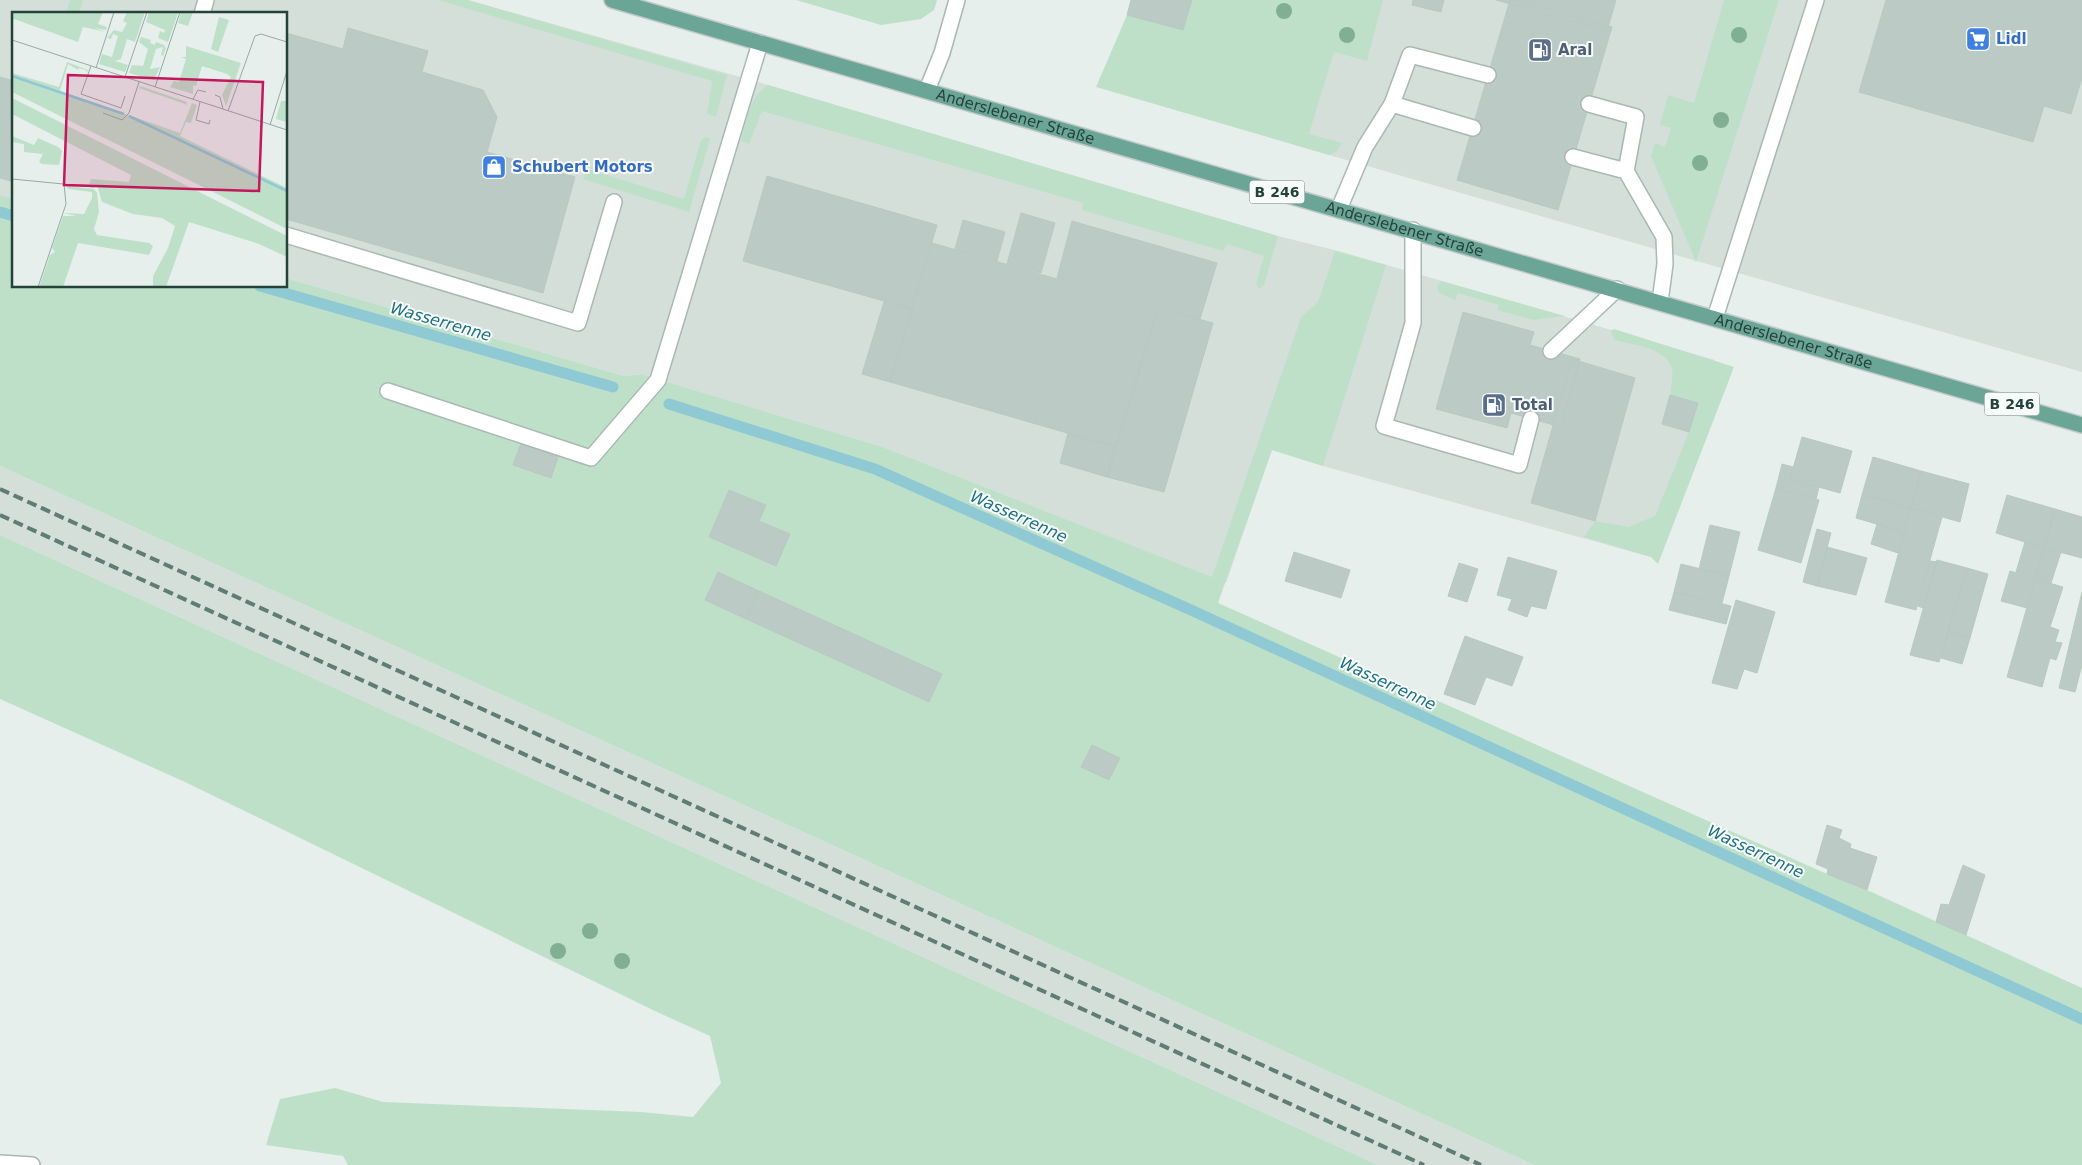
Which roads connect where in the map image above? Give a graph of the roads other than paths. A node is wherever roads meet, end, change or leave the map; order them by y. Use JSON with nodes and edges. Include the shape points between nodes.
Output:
{"nodes":[{"id":1,"x":612,"y":0,"type":"edge"},
{"id":2,"x":957,"y":0,"type":"edge"},
{"id":3,"x":1816,"y":0,"type":"edge"},
{"id":4,"x":760,"y":43,"type":"junction"},
{"id":5,"x":1488,"y":75,"type":"dead end"},
{"id":6,"x":928,"y":90,"type":"junction"},
{"id":7,"x":1392,"y":104,"type":"junction"},
{"id":8,"x":1589,"y":104,"type":"dead end"},
{"id":9,"x":1473,"y":128,"type":"dead end"},
{"id":10,"x":1573,"y":157,"type":"dead end"},
{"id":11,"x":1626,"y":171,"type":"junction"},
{"id":12,"x":614,"y":202,"type":"dead end"},
{"id":13,"x":1339,"y":209,"type":"junction"},
{"id":14,"x":1413,"y":230,"type":"junction"},
{"id":15,"x":288,"y":235,"type":"edge"},
{"id":16,"x":1617,"y":289,"type":"junction"},
{"id":17,"x":1660,"y":302,"type":"junction"},
{"id":18,"x":1715,"y":318,"type":"junction"},
{"id":19,"x":1551,"y":351,"type":"dead end"},
{"id":20,"x":388,"y":391,"type":"dead end"},
{"id":21,"x":1531,"y":419,"type":"dead end"},
{"id":22,"x":2082,"y":425,"type":"edge"},
{"id":23,"x":0,"y":1163,"type":"edge"},
{"id":24,"x":32,"y":1165,"type":"edge"}],
"edges":[{"from":1,"to":4,"type":"main road","name":"Anderslebener Straße","number":"B 246"},
{"from":2,"to":6,"type":"street"},
{"from":3,"to":18,"type":"street"},
{"from":4,"to":6,"type":"main road","name":"Anderslebener Straße","number":"B 246"},
{"from":4,"to":20,"type":"street","via":[[658,380],[591,458]]},
{"from":5,"to":7,"type":"street","via":[[1410,55]]},
{"from":6,"to":13,"type":"main road","name":"Anderslebener Straße","number":"B 246"},
{"from":7,"to":9,"type":"street"},
{"from":7,"to":13,"type":"street","via":[[1365,147]]},
{"from":8,"to":11,"type":"street","via":[[1636,117]]},
{"from":10,"to":11,"type":"street"},
{"from":11,"to":17,"type":"street","via":[[1664,237],[1665,264]]},
{"from":12,"to":15,"type":"street","via":[[578,323]]},
{"from":13,"to":14,"type":"main road","name":"Anderslebener Straße","number":"B 246"},
{"from":14,"to":16,"type":"main road","name":"Anderslebener Straße","number":"B 246"},
{"from":14,"to":21,"type":"street","via":[[1413,322],[1384,426],[1519,465]]},
{"from":16,"to":17,"type":"main road","name":"Anderslebener Straße","number":"B 246"},
{"from":16,"to":19,"type":"street"},
{"from":17,"to":18,"type":"main road","name":"Anderslebener Straße","number":"B 246"},
{"from":18,"to":22,"type":"main road","name":"Anderslebener Straße","number":"B 246"},
{"from":23,"to":24,"type":"street"}]}
